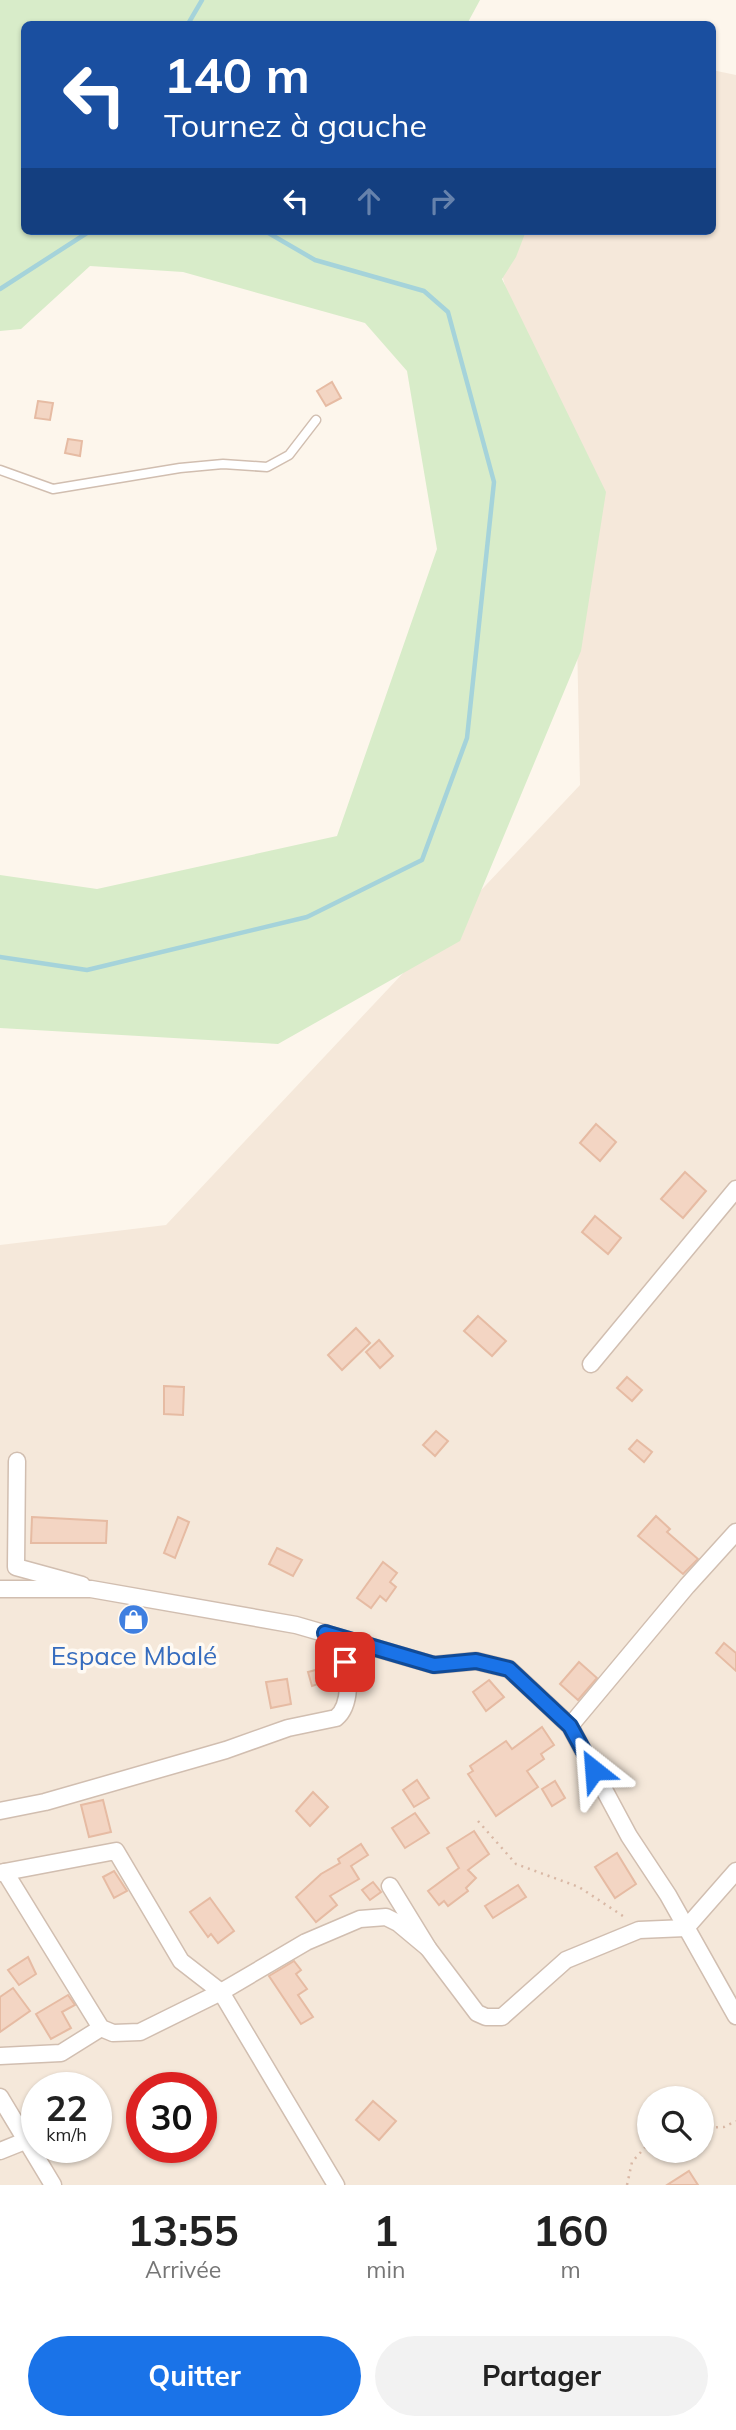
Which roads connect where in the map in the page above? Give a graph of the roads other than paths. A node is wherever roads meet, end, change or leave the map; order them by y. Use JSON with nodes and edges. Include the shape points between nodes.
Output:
{"nodes":[{"id":1,"x":316,"y":420,"type":"dead end"},
{"id":2,"x":0,"y":470,"type":"edge"},
{"id":3,"x":734,"y":1194,"type":"edge"},
{"id":4,"x":591,"y":1364,"type":"dead end"},
{"id":5,"x":17,"y":1461,"type":"dead end"},
{"id":6,"x":736,"y":1532,"type":"edge"},
{"id":7,"x":0,"y":1589,"type":"edge"},
{"id":8,"x":91,"y":1589,"type":"junction"},
{"id":9,"x":325,"y":1633,"type":"junction"},
{"id":10,"x":570,"y":1726,"type":"junction"},
{"id":11,"x":0,"y":1811,"type":"edge"},
{"id":12,"x":736,"y":1871,"type":"edge"},
{"id":13,"x":3,"y":1873,"type":"edge"},
{"id":14,"x":390,"y":1886,"type":"dead end"},
{"id":15,"x":686,"y":1928,"type":"junction"},
{"id":16,"x":428,"y":1948,"type":"junction"},
{"id":17,"x":221,"y":1992,"type":"junction"},
{"id":18,"x":736,"y":2016,"type":"edge"},
{"id":19,"x":101,"y":2028,"type":"junction"},
{"id":20,"x":0,"y":2056,"type":"edge"},
{"id":21,"x":0,"y":2097,"type":"edge"},
{"id":22,"x":21,"y":2134,"type":"edge"},
{"id":23,"x":21,"y":2143,"type":"edge"},
{"id":24,"x":0,"y":2151,"type":"edge"},
{"id":25,"x":39,"y":2163,"type":"edge"},
{"id":26,"x":53,"y":2185,"type":"edge"},
{"id":27,"x":336,"y":2185,"type":"edge"}],
"edges":[{"from":1,"to":2,"type":"lane","via":[[289,455],[267,467],[223,464],[180,468],[53,489]]},
{"from":3,"to":4,"type":"street"},
{"from":5,"to":8,"type":"street","via":[[16,1567]]},
{"from":6,"to":10,"type":"street"},
{"from":7,"to":8,"type":"street"},
{"from":8,"to":9,"type":"street"},
{"from":9,"to":10,"type":"street","via":[[434,1665],[476,1661],[509,1669]]},
{"from":9,"to":11,"type":"street","via":[[341,1653],[348,1678],[344,1705],[335,1718]]},
{"from":10,"to":15,"type":"street","via":[[629,1836]]},
{"from":12,"to":15,"type":"street"},
{"from":13,"to":17,"type":"street","via":[[116,1851],[181,1961]]},
{"from":13,"to":19,"type":"street"},
{"from":14,"to":16,"type":"street"},
{"from":15,"to":16,"type":"street","via":[[629,1933],[566,1960],[502,2017],[477,2012]]},
{"from":15,"to":18,"type":"street"},
{"from":16,"to":17,"type":"street","via":[[386,1917],[360,1919],[306,1942]]},
{"from":17,"to":19,"type":"street","via":[[140,2032],[113,2033]]},
{"from":17,"to":27,"type":"street"},
{"from":19,"to":20,"type":"street","via":[[61,2053]]},
{"from":21,"to":22,"type":"street"},
{"from":23,"to":24,"type":"street"},
{"from":25,"to":26,"type":"street"}]}
